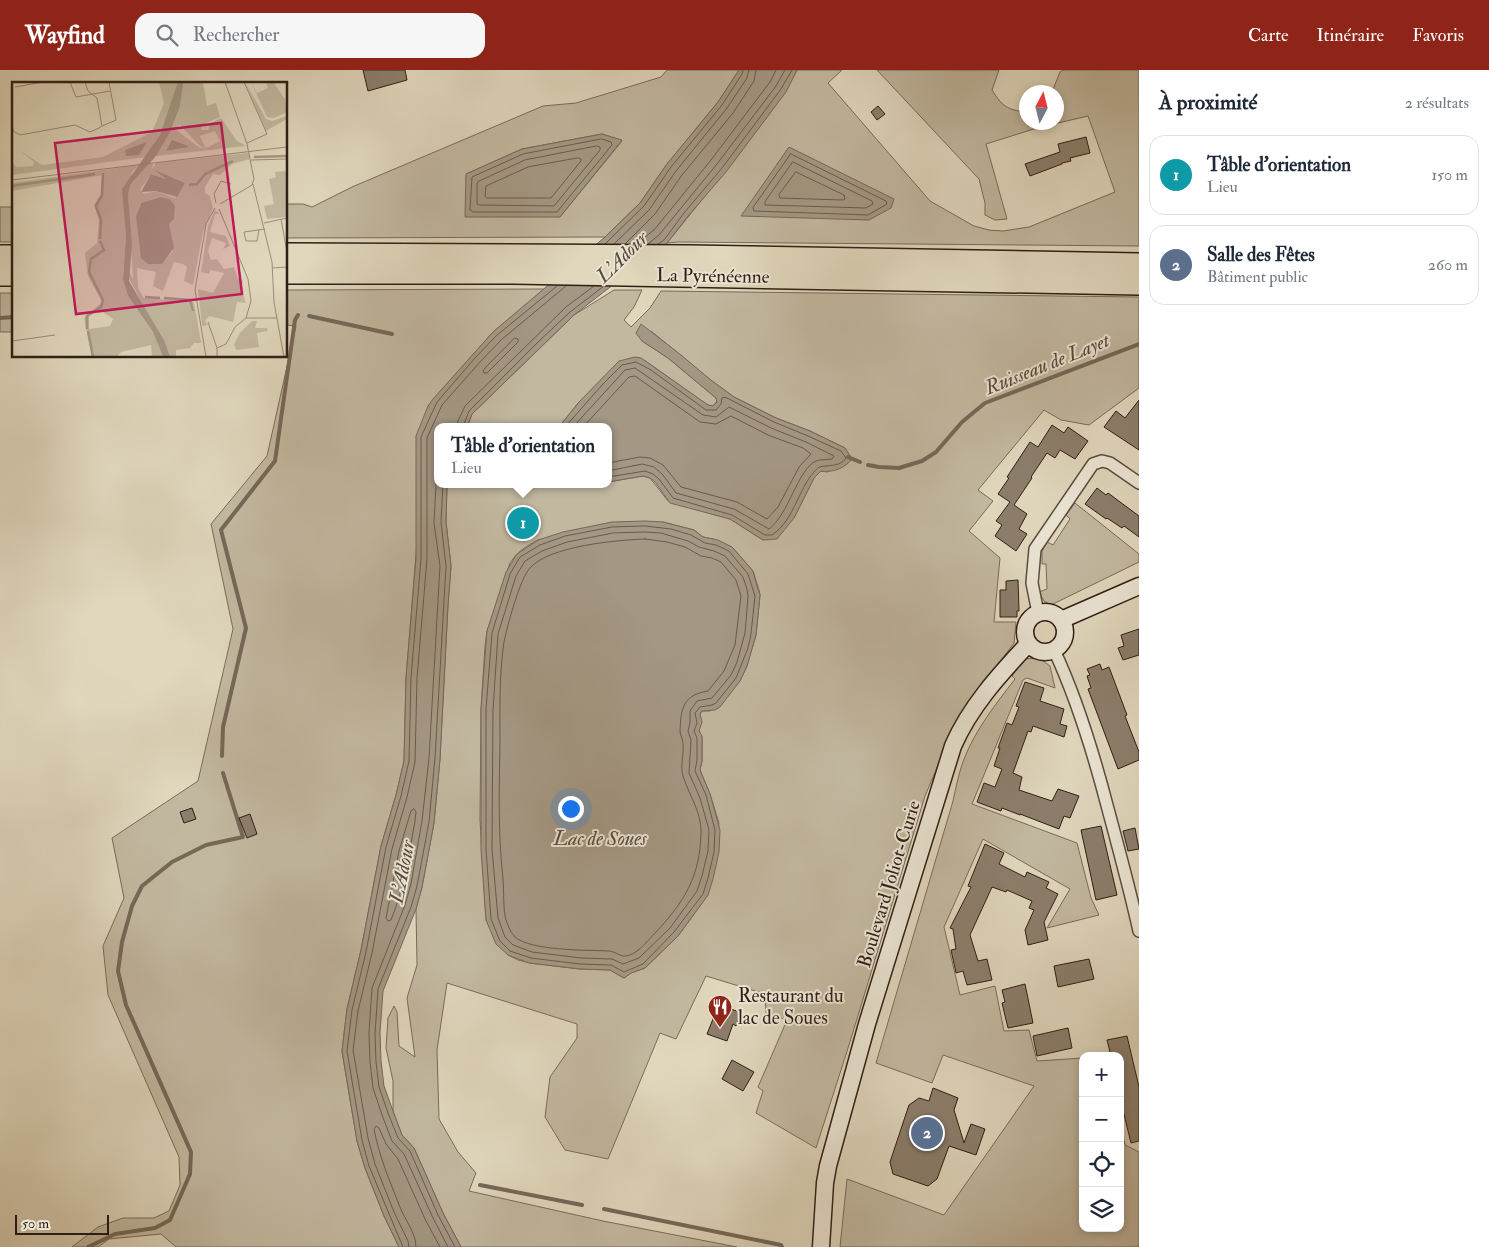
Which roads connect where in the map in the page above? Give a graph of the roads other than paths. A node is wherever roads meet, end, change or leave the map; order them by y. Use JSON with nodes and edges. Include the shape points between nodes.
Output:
{"nodes":[{"id":1,"x":288,"y":254,"type":"edge"},
{"id":2,"x":514,"y":264,"type":"junction"},
{"id":3,"x":1139,"y":264,"type":"edge"},
{"id":4,"x":288,"y":273,"type":"edge"},
{"id":5,"x":1139,"y":284,"type":"edge"},
{"id":6,"x":1139,"y":484,"type":"edge"},
{"id":7,"x":1139,"y":586,"type":"edge"},
{"id":8,"x":1038,"y":612,"type":"junction"},
{"id":9,"x":1062,"y":620,"type":"junction"},
{"id":10,"x":1028,"y":644,"type":"junction"},
{"id":11,"x":1054,"y":650,"type":"junction"},
{"id":12,"x":1139,"y":931,"type":"edge"},
{"id":13,"x":821,"y":1247,"type":"edge"}],
"edges":[{"from":1,"to":2,"type":"highway","name":"La Pyrénéenne"},
{"from":2,"to":3,"type":"highway","name":"La Pyrénéenne","via":[[690,256]]},
{"from":2,"to":4,"type":"highway","name":"La Pyrénéenne"},
{"from":2,"to":5,"type":"highway","name":"La Pyrénéenne","via":[[677,276]]},
{"from":6,"to":8,"type":"street","via":[[1110,463],[1093,464],[1035,549],[1032,583]]},
{"from":7,"to":9,"type":"main road"},
{"from":8,"to":9,"type":"main road","via":[[1051,613]]},
{"from":8,"to":10,"type":"main road","via":[[1025,625]]},
{"from":9,"to":11,"type":"main road","via":[[1064,639]]},
{"from":10,"to":11,"type":"main road","via":[[1042,652]]},
{"from":10,"to":13,"type":"main road","name":"Boulevard Joliot-Curie","via":[[998,676],[961,727],[953,746],[867,1024],[828,1166],[824,1182]]},
{"from":11,"to":12,"type":"street","via":[[1094,756]]}]}
